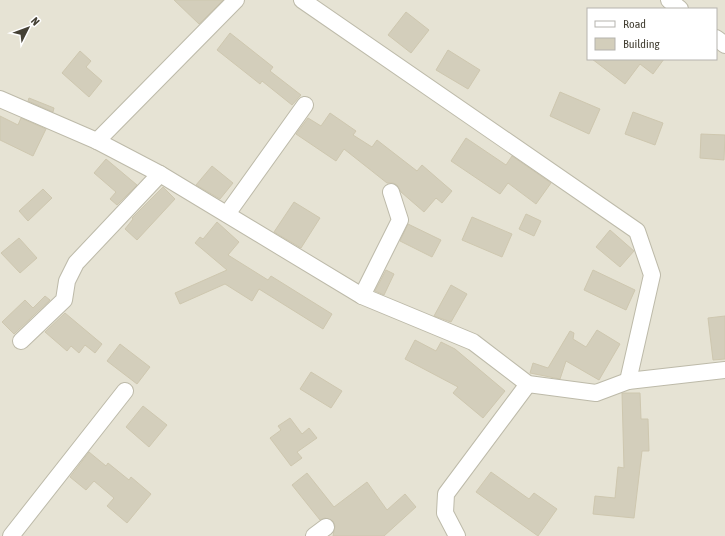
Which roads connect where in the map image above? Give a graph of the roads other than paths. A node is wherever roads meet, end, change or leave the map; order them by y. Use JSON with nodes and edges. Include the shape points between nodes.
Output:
{"nodes":[{"id":1,"x":236,"y":0,"type":"edge"},
{"id":2,"x":302,"y":0,"type":"edge"},
{"id":3,"x":669,"y":0,"type":"edge"},
{"id":4,"x":679,"y":8,"type":"edge"},
{"id":5,"x":717,"y":39,"type":"edge"},
{"id":6,"x":725,"y":45,"type":"edge"},
{"id":7,"x":0,"y":99,"type":"edge"},
{"id":8,"x":305,"y":105,"type":"dead end"},
{"id":9,"x":97,"y":141,"type":"junction"},
{"id":10,"x":160,"y":174,"type":"junction"},
{"id":11,"x":391,"y":192,"type":"dead end"},
{"id":12,"x":227,"y":214,"type":"junction"},
{"id":13,"x":362,"y":296,"type":"junction"},
{"id":14,"x":21,"y":341,"type":"dead end"},
{"id":15,"x":725,"y":370,"type":"edge"},
{"id":16,"x":628,"y":381,"type":"junction"},
{"id":17,"x":528,"y":384,"type":"junction"},
{"id":18,"x":125,"y":391,"type":"dead end"},
{"id":19,"x":11,"y":536,"type":"edge"},
{"id":20,"x":457,"y":536,"type":"edge"}],
"edges":[{"from":1,"to":9,"type":"street"},
{"from":2,"to":16,"type":"street","via":[[637,231],[652,276]]},
{"from":3,"to":4,"type":"street"},
{"from":5,"to":6,"type":"street"},
{"from":7,"to":9,"type":"street"},
{"from":8,"to":12,"type":"street"},
{"from":9,"to":10,"type":"street"},
{"from":10,"to":12,"type":"street"},
{"from":10,"to":14,"type":"street","via":[[76,263],[67,281],[64,300]]},
{"from":11,"to":13,"type":"street","via":[[400,220]]},
{"from":12,"to":13,"type":"street"},
{"from":13,"to":17,"type":"street","via":[[473,342]]},
{"from":15,"to":16,"type":"street"},
{"from":16,"to":17,"type":"street","via":[[596,393]]},
{"from":17,"to":20,"type":"street","via":[[446,494],[445,513]]},
{"from":18,"to":19,"type":"street"}]}
